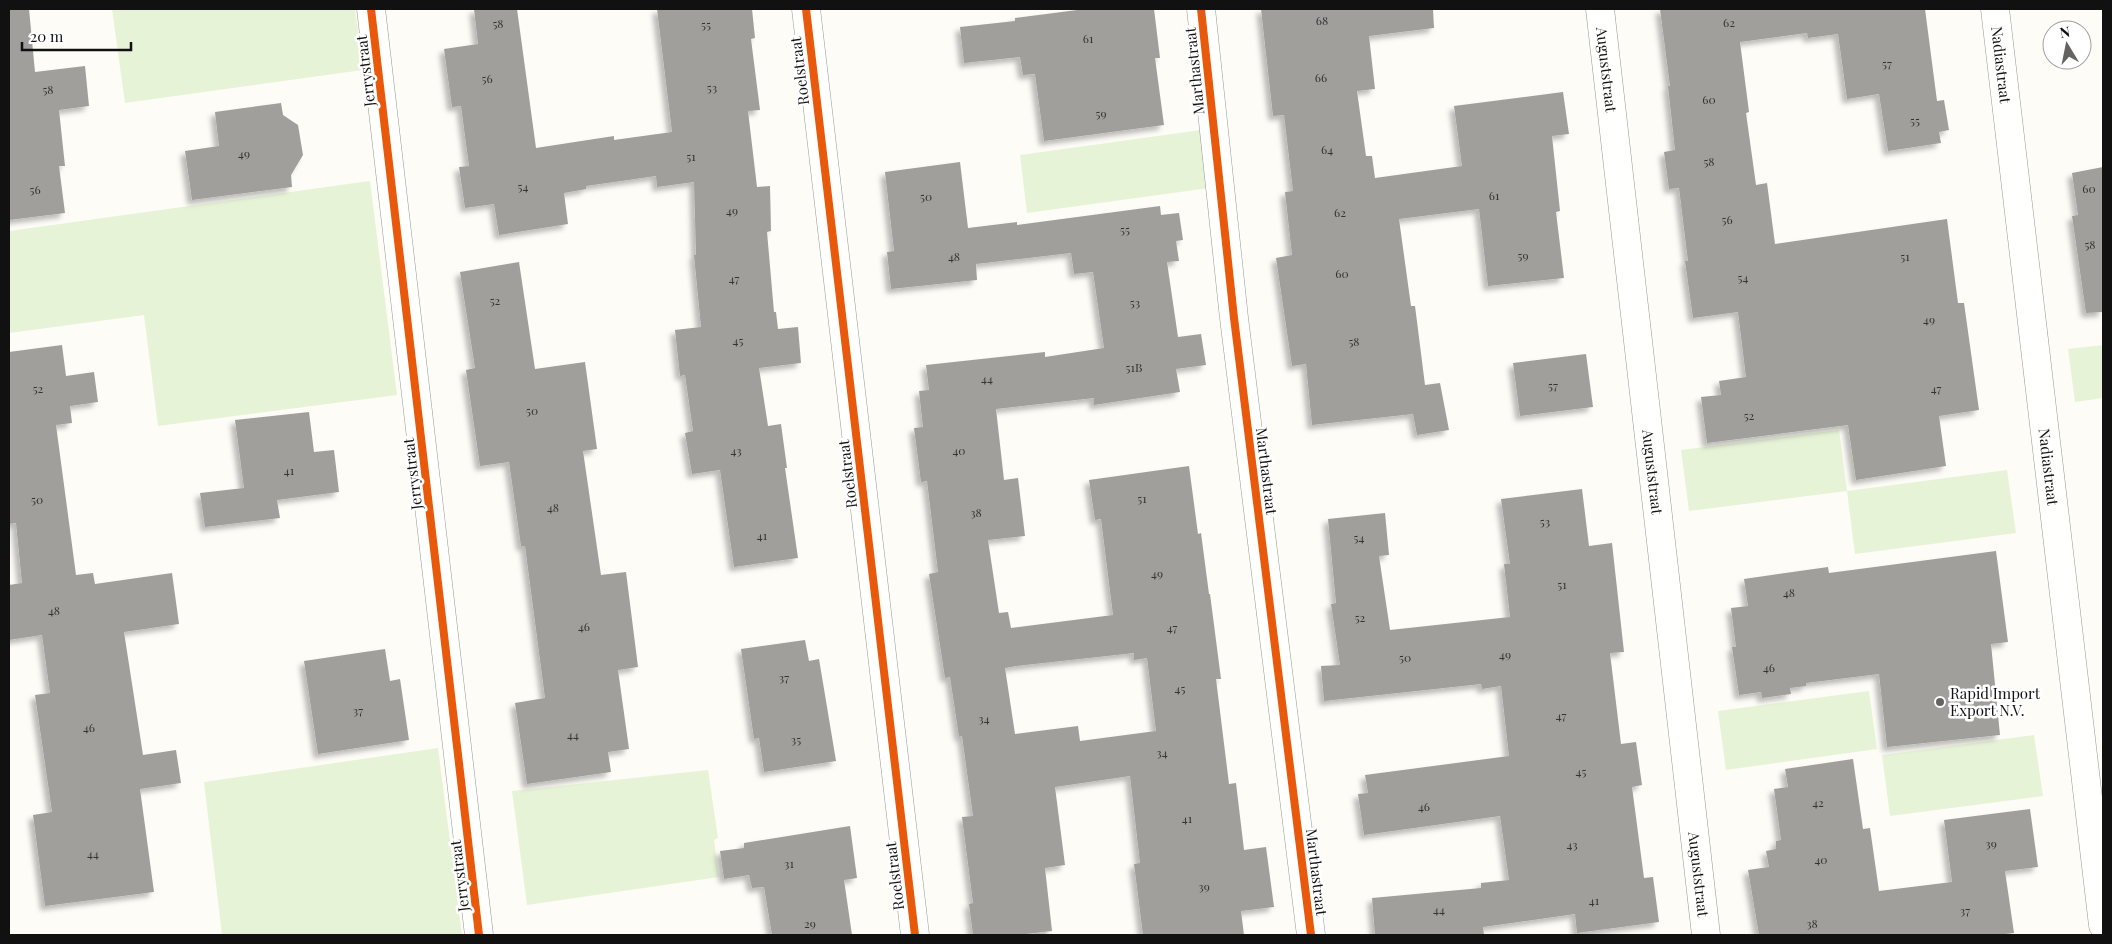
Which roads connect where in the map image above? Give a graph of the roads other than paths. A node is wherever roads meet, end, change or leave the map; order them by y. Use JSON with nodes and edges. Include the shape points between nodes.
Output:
{"nodes":[{"id":1,"x":371,"y":9,"type":"edge"},
{"id":2,"x":806,"y":9,"type":"edge"},
{"id":3,"x":1201,"y":9,"type":"edge"},
{"id":4,"x":1600,"y":9,"type":"edge"},
{"id":5,"x":1995,"y":9,"type":"edge"},
{"id":6,"x":2103,"y":925,"type":"edge"},
{"id":7,"x":479,"y":935,"type":"edge"},
{"id":8,"x":915,"y":935,"type":"edge"},
{"id":9,"x":1311,"y":935,"type":"edge"},
{"id":10,"x":1706,"y":935,"type":"edge"}],
"edges":[{"from":1,"to":7,"type":"street","name":"Jerrystraat"},
{"from":2,"to":8,"type":"street","name":"Roelstraat"},
{"from":3,"to":9,"type":"street","name":"Marthastraat","via":[[1234,318]]},
{"from":4,"to":10,"type":"street","name":"Auguststraat"},
{"from":5,"to":6,"type":"street","name":"Nadiastraat"}]}
